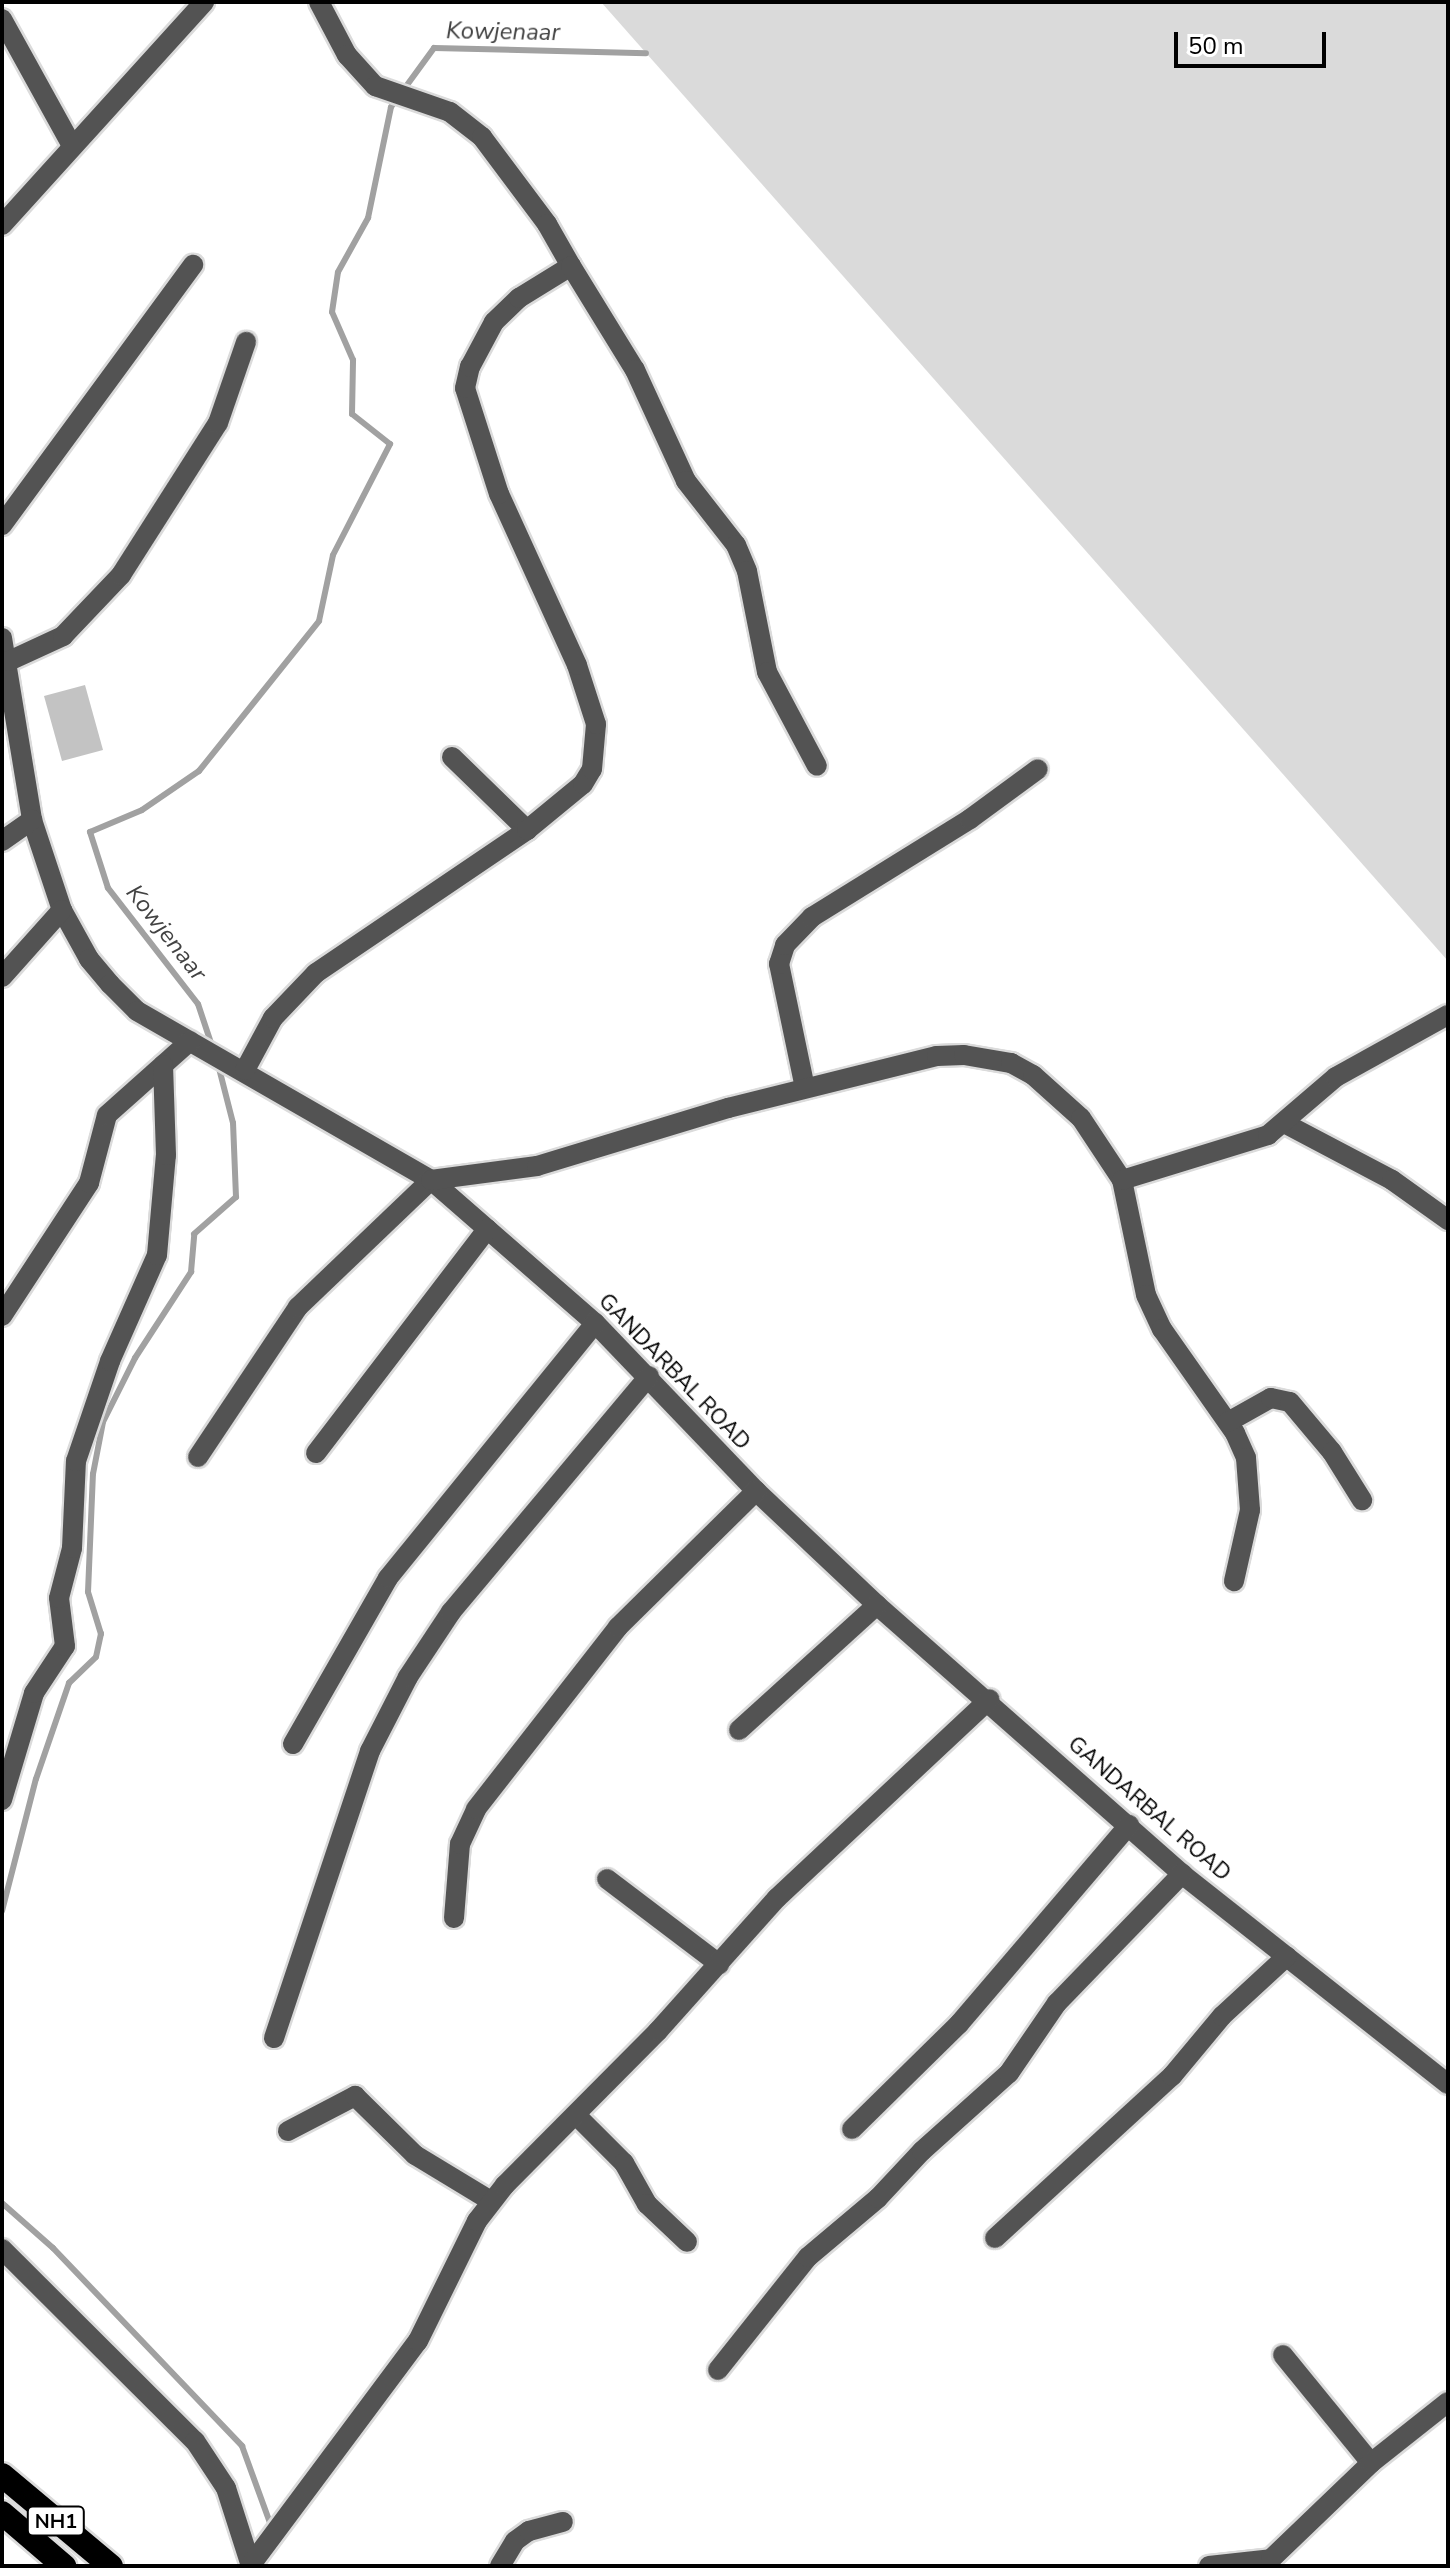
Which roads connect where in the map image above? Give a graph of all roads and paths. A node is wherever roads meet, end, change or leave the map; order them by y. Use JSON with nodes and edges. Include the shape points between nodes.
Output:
{"nodes":[{"id":1,"x":204,"y":2,"type":"edge"},
{"id":2,"x":319,"y":2,"type":"edge"},
{"id":3,"x":2,"y":19,"type":"edge"},
{"id":4,"x":72,"y":146,"type":"junction"},
{"id":5,"x":2,"y":225,"type":"edge"},
{"id":6,"x":193,"y":265,"type":"dead end"},
{"id":7,"x":571,"y":266,"type":"junction"},
{"id":8,"x":246,"y":342,"type":"dead end"},
{"id":9,"x":2,"y":525,"type":"edge"},
{"id":10,"x":2,"y":638,"type":"edge"},
{"id":11,"x":9,"y":661,"type":"junction"},
{"id":12,"x":9,"y":713,"type":"edge"},
{"id":13,"x":452,"y":757,"type":"dead end"},
{"id":14,"x":817,"y":766,"type":"dead end"},
{"id":15,"x":1038,"y":769,"type":"dead end"},
{"id":16,"x":32,"y":820,"type":"junction"},
{"id":17,"x":527,"y":830,"type":"junction"},
{"id":18,"x":2,"y":841,"type":"edge"},
{"id":19,"x":62,"y":910,"type":"junction"},
{"id":20,"x":2,"y":977,"type":"edge"},
{"id":21,"x":1448,"y":1015,"type":"edge"},
{"id":22,"x":190,"y":1042,"type":"junction"},
{"id":23,"x":163,"y":1065,"type":"junction"},
{"id":24,"x":244,"y":1070,"type":"junction"},
{"id":25,"x":805,"y":1088,"type":"junction"},
{"id":26,"x":1284,"y":1123,"type":"junction"},
{"id":27,"x":431,"y":1180,"type":"junction"},
{"id":28,"x":1122,"y":1180,"type":"junction"},
{"id":29,"x":1448,"y":1220,"type":"edge"},
{"id":30,"x":487,"y":1229,"type":"junction"},
{"id":31,"x":2,"y":1316,"type":"edge"},
{"id":32,"x":595,"y":1323,"type":"junction"},
{"id":33,"x":649,"y":1376,"type":"junction"},
{"id":34,"x":1228,"y":1422,"type":"junction"},
{"id":35,"x":316,"y":1453,"type":"dead end"},
{"id":36,"x":198,"y":1457,"type":"dead end"},
{"id":37,"x":756,"y":1491,"type":"junction"},
{"id":38,"x":1362,"y":1500,"type":"dead end"},
{"id":39,"x":1234,"y":1581,"type":"dead end"},
{"id":40,"x":877,"y":1605,"type":"junction"},
{"id":41,"x":990,"y":1699,"type":"junction"},
{"id":42,"x":739,"y":1730,"type":"dead end"},
{"id":43,"x":293,"y":1744,"type":"dead end"},
{"id":44,"x":2,"y":1800,"type":"edge"},
{"id":45,"x":1129,"y":1825,"type":"junction"},
{"id":46,"x":1182,"y":1874,"type":"junction"},
{"id":47,"x":607,"y":1879,"type":"dead end"},
{"id":48,"x":454,"y":1918,"type":"dead end"},
{"id":49,"x":1287,"y":1956,"type":"junction"},
{"id":50,"x":719,"y":1964,"type":"junction"},
{"id":51,"x":274,"y":2038,"type":"dead end"},
{"id":52,"x":1448,"y":2084,"type":"edge"},
{"id":53,"x":576,"y":2115,"type":"junction"},
{"id":54,"x":852,"y":2129,"type":"dead end"},
{"id":55,"x":288,"y":2131,"type":"dead end"},
{"id":56,"x":491,"y":2201,"type":"junction"},
{"id":57,"x":995,"y":2238,"type":"dead end"},
{"id":58,"x":687,"y":2242,"type":"dead end"},
{"id":59,"x":2,"y":2249,"type":"edge"},
{"id":60,"x":1283,"y":2355,"type":"dead end"},
{"id":61,"x":718,"y":2370,"type":"dead end"},
{"id":62,"x":1448,"y":2402,"type":"edge"},
{"id":63,"x":1371,"y":2463,"type":"junction"},
{"id":64,"x":2,"y":2475,"type":"edge"},
{"id":65,"x":2,"y":2513,"type":"edge"},
{"id":66,"x":563,"y":2522,"type":"dead end"},
{"id":67,"x":251,"y":2565,"type":"edge"},
{"id":68,"x":64,"y":2566,"type":"edge"},
{"id":69,"x":111,"y":2566,"type":"edge"},
{"id":70,"x":500,"y":2566,"type":"edge"},
{"id":71,"x":1209,"y":2566,"type":"edge"}],
"edges":[{"from":1,"to":4,"type":"street"},
{"from":2,"to":7,"type":"street","via":[[347,55],[375,86],[450,112],[482,137],[547,224]]},
{"from":3,"to":4,"type":"street"},
{"from":4,"to":5,"type":"street"},
{"from":6,"to":9,"type":"street"},
{"from":7,"to":14,"type":"street","via":[[635,370],[686,481],[736,545],[747,571],[767,672]]},
{"from":7,"to":17,"type":"street","via":[[519,298],[494,322],[465,388],[490,470],[577,665],[596,724],[597,750],[583,784]]},
{"from":8,"to":11,"type":"street","via":[[218,423],[121,575],[63,636]]},
{"from":10,"to":11,"type":"street","name":"GANDARBAL ROAD"},
{"from":11,"to":12,"type":"street","name":"GANDARBAL ROAD"},
{"from":12,"to":16,"type":"street","name":"GANDARBAL ROAD"},
{"from":13,"to":17,"type":"street"},
{"from":15,"to":25,"type":"street","via":[[970,819],[812,917],[785,945],[779,964]]},
{"from":16,"to":18,"type":"street"},
{"from":16,"to":19,"type":"street","name":"GANDARBAL ROAD"},
{"from":17,"to":24,"type":"street","via":[[316,973],[273,1018]]},
{"from":19,"to":20,"type":"street"},
{"from":19,"to":22,"type":"street","name":"GANDARBAL ROAD","via":[[89,959],[110,984],[137,1011]]},
{"from":21,"to":26,"type":"street","via":[[1336,1077]]},
{"from":22,"to":23,"type":"street"},
{"from":22,"to":24,"type":"street","name":"GANDARBAL ROAD"},
{"from":23,"to":31,"type":"street","via":[[107,1115],[89,1183]]},
{"from":23,"to":44,"type":"street","via":[[166,1155],[152,1278],[110,1361],[80,1448],[72,1548],[59,1598],[65,1646],[34,1693]]},
{"from":24,"to":27,"type":"street","name":"GANDARBAL ROAD"},
{"from":25,"to":27,"type":"street","via":[[537,1166]]},
{"from":25,"to":28,"type":"street","via":[[937,1056],[1011,1063],[1033,1075],[1081,1118]]},
{"from":26,"to":28,"type":"street","via":[[1246,1146]]},
{"from":26,"to":29,"type":"street","via":[[1392,1180]]},
{"from":27,"to":30,"type":"street","name":"GANDARBAL ROAD"},
{"from":27,"to":36,"type":"street","via":[[298,1307]]},
{"from":28,"to":34,"type":"street","via":[[1146,1295],[1185,1366]]},
{"from":30,"to":32,"type":"street","name":"GANDARBAL ROAD"},
{"from":30,"to":35,"type":"street"},
{"from":32,"to":33,"type":"street","name":"GANDARBAL ROAD"},
{"from":32,"to":43,"type":"street","via":[[388,1578]]},
{"from":33,"to":37,"type":"street","name":"GANDARBAL ROAD"},
{"from":33,"to":51,"type":"street","via":[[451,1612],[408,1677],[370,1751]]},
{"from":34,"to":38,"type":"street","via":[[1271,1398],[1290,1402],[1332,1452]]},
{"from":34,"to":39,"type":"street","via":[[1248,1472],[1248,1526]]},
{"from":37,"to":40,"type":"street","name":"GANDARBAL ROAD"},
{"from":37,"to":48,"type":"street","via":[[599,1648],[476,1809],[460,1844]]},
{"from":40,"to":41,"type":"street","name":"GANDARBAL ROAD"},
{"from":40,"to":42,"type":"street"},
{"from":41,"to":45,"type":"street","name":"GANDARBAL ROAD"},
{"from":41,"to":50,"type":"street","via":[[777,1898]]},
{"from":45,"to":46,"type":"street","name":"GANDARBAL ROAD"},
{"from":45,"to":54,"type":"street","via":[[959,2024]]},
{"from":46,"to":49,"type":"street","name":"GANDARBAL ROAD"},
{"from":46,"to":61,"type":"street","via":[[1057,2003],[1009,2073],[808,2257]]},
{"from":47,"to":50,"type":"street"},
{"from":49,"to":52,"type":"street","name":"GANDARBAL ROAD"},
{"from":49,"to":57,"type":"street","via":[[1222,2016],[1172,2076]]},
{"from":50,"to":53,"type":"street"},
{"from":53,"to":56,"type":"street"},
{"from":53,"to":58,"type":"street","via":[[624,2163],[647,2204]]},
{"from":55,"to":56,"type":"street","via":[[355,2096],[415,2155]]},
{"from":56,"to":67,"type":"street","via":[[412,2351]]},
{"from":59,"to":67,"type":"street","via":[[195,2441],[226,2488]]},
{"from":60,"to":63,"type":"street"},
{"from":62,"to":63,"type":"street"},
{"from":63,"to":71,"type":"street","via":[[1271,2559]]},
{"from":64,"to":69,"type":"highway","number":"NH1"},
{"from":65,"to":68,"type":"highway","number":"NH1"},
{"from":66,"to":70,"type":"street","via":[[515,2541]]}]}
